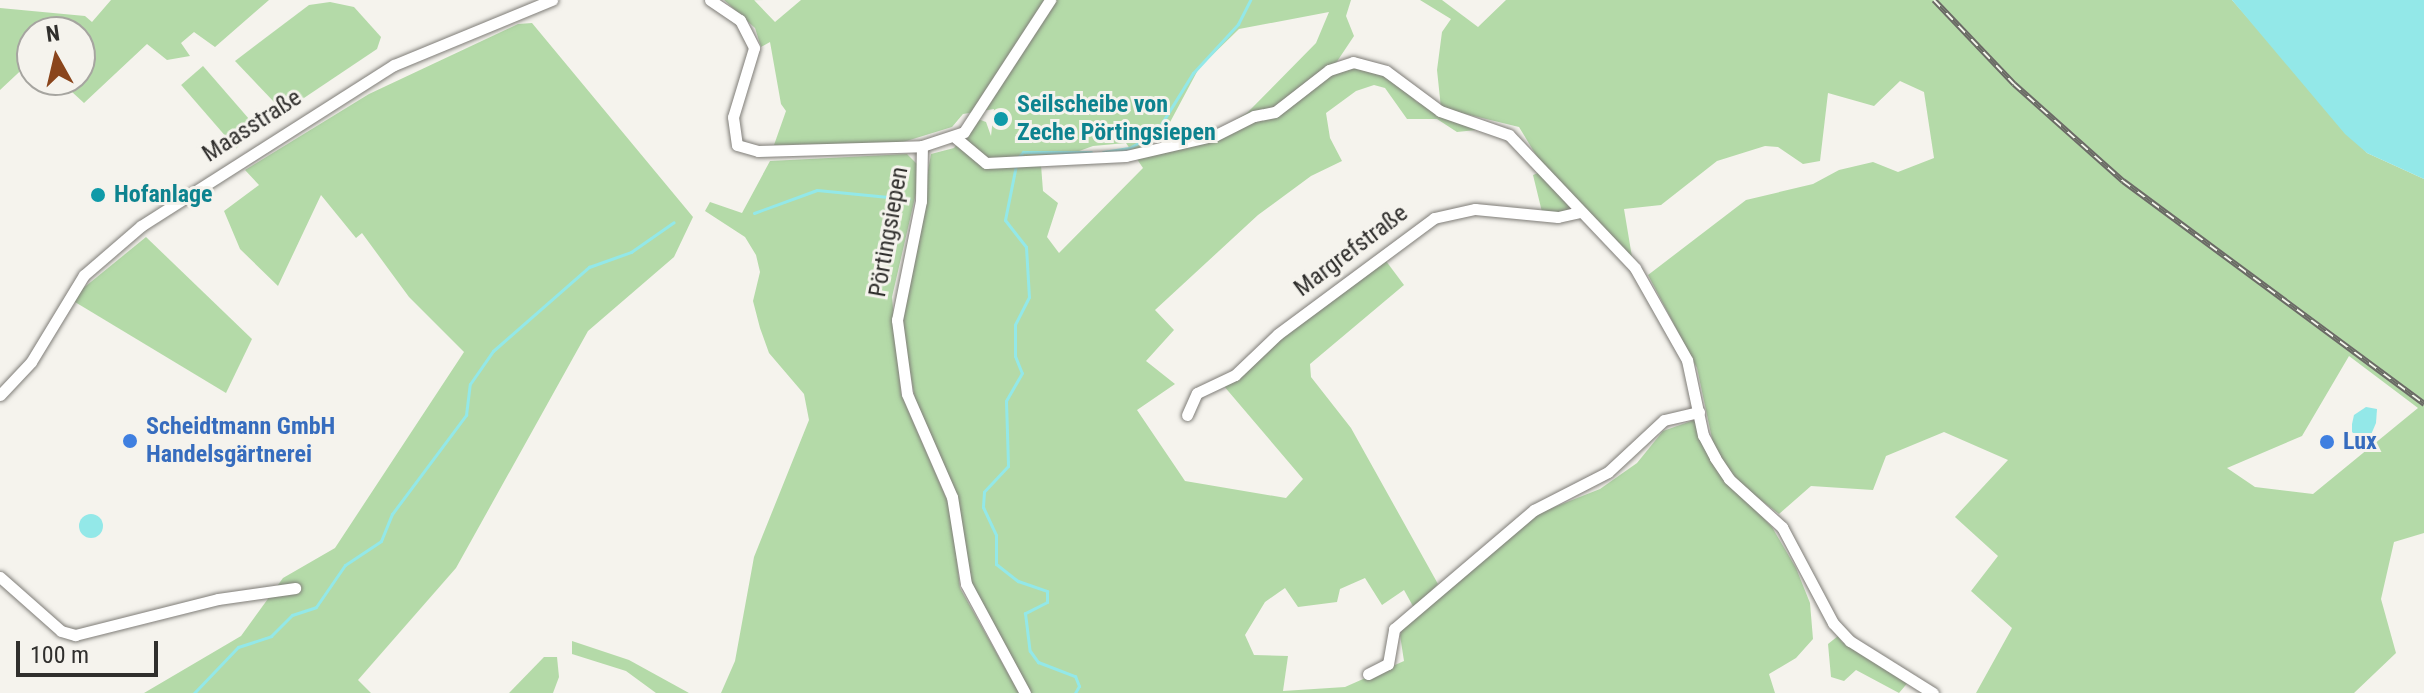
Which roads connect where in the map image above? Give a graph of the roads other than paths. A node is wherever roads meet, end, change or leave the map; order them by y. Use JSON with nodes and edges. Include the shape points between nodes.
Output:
{"nodes":[{"id":1,"x":552,"y":0,"type":"edge"},
{"id":2,"x":710,"y":0,"type":"edge"},
{"id":3,"x":1050,"y":0,"type":"edge"},
{"id":4,"x":956,"y":138,"type":"junction"},
{"id":5,"x":922,"y":146,"type":"junction"},
{"id":6,"x":1580,"y":212,"type":"junction"},
{"id":7,"x":0,"y":395,"type":"edge"},
{"id":8,"x":1699,"y":412,"type":"junction"},
{"id":9,"x":1187,"y":415,"type":"dead end"},
{"id":10,"x":0,"y":577,"type":"edge"},
{"id":11,"x":295,"y":588,"type":"dead end"},
{"id":12,"x":1368,"y":674,"type":"dead end"},
{"id":13,"x":1025,"y":693,"type":"edge"},
{"id":14,"x":1933,"y":693,"type":"edge"}],
"edges":[{"from":1,"to":7,"type":"street","name":"Maasstraße","via":[[394,65],[141,226],[84,275],[31,362]]},
{"from":2,"to":5,"type":"street","via":[[740,20],[754,48],[733,117],[737,145],[758,151]]},
{"from":3,"to":4,"type":"street"},
{"from":4,"to":5,"type":"street","name":"Pörtingsiepen"},
{"from":4,"to":6,"type":"street","via":[[982,162],[1113,158],[1216,135],[1280,109],[1329,70],[1368,63],[1440,111],[1509,135]]},
{"from":5,"to":13,"type":"street","name":"Pörtingsiepen","via":[[921,201],[897,313],[907,394],[952,497],[972,603]]},
{"from":6,"to":8,"type":"street","via":[[1635,268],[1655,298],[1687,360]]},
{"from":6,"to":9,"type":"street","name":"Margrefstraße","via":[[1558,217],[1475,209],[1434,218],[1278,334],[1235,375],[1197,393]]},
{"from":8,"to":12,"type":"street","via":[[1664,420],[1608,472],[1534,510],[1394,629],[1388,664]]},
{"from":8,"to":14,"type":"street","via":[[1715,458],[1729,479],[1782,527],[1839,631]]},
{"from":10,"to":11,"type":"street","via":[[61,631],[75,635],[218,599]]}]}
